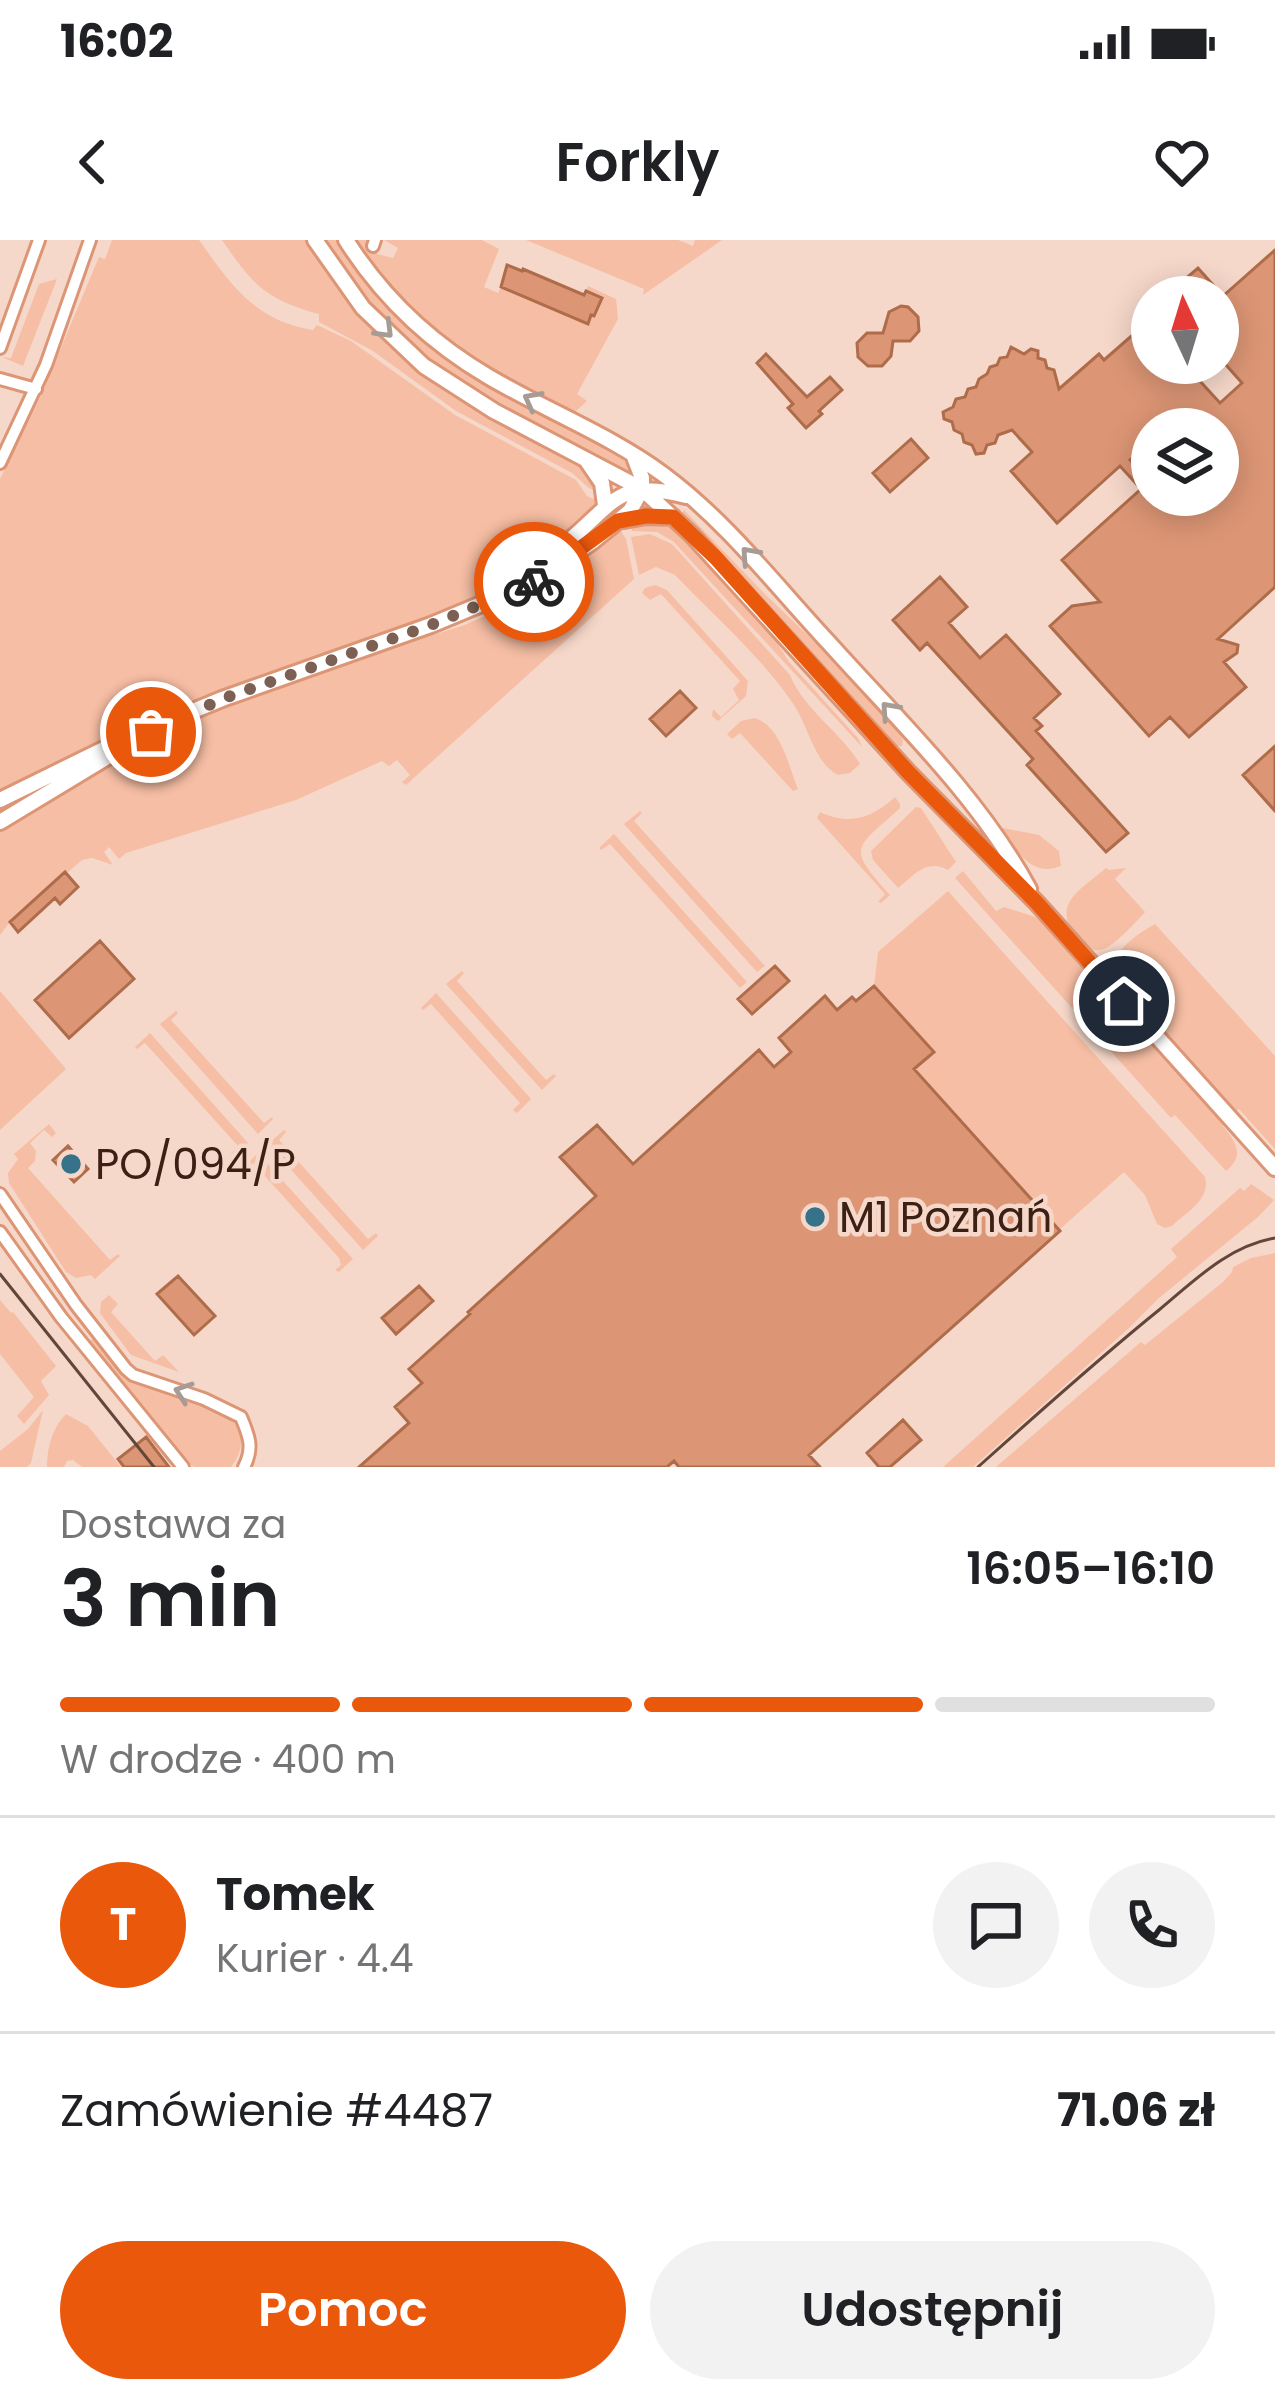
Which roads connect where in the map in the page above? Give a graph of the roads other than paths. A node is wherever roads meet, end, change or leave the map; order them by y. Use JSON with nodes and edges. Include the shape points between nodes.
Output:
{"nodes":[{"id":1,"x":39,"y":240,"type":"edge"},
{"id":2,"x":90,"y":240,"type":"edge"},
{"id":3,"x":315,"y":240,"type":"edge"},
{"id":4,"x":346,"y":240,"type":"edge"},
{"id":5,"x":0,"y":348,"type":"edge"},
{"id":6,"x":0,"y":379,"type":"edge"},
{"id":7,"x":36,"y":389,"type":"junction"},
{"id":8,"x":584,"y":457,"type":"junction"},
{"id":9,"x":634,"y":457,"type":"junction"},
{"id":10,"x":0,"y":463,"type":"edge"},
{"id":11,"x":642,"y":489,"type":"junction"},
{"id":12,"x":691,"y":497,"type":"junction"},
{"id":13,"x":605,"y":505,"type":"junction"},
{"id":14,"x":673,"y":517,"type":"junction"},
{"id":15,"x":618,"y":521,"type":"junction"},
{"id":16,"x":484,"y":602,"type":"junction"},
{"id":17,"x":172,"y":720,"type":"junction"},
{"id":18,"x":0,"y":800,"type":"edge"},
{"id":19,"x":0,"y":822,"type":"edge"},
{"id":20,"x":1037,"y":903,"type":"junction"},
{"id":21,"x":1275,"y":1168,"type":"edge"},
{"id":22,"x":0,"y":1194,"type":"edge"},
{"id":23,"x":0,"y":1232,"type":"edge"},
{"id":24,"x":183,"y":1467,"type":"edge"},
{"id":25,"x":244,"y":1467,"type":"edge"}],
"edges":[{"from":1,"to":5,"type":"street"},
{"from":2,"to":7,"type":"street"},
{"from":3,"to":8,"type":"street","one_way":true,"via":[[363,308],[424,366]]},
{"from":9,"to":4,"type":"street","one_way":true,"via":[[437,342],[387,295]]},
{"from":6,"to":7,"type":"street"},
{"from":7,"to":10,"type":"street"},
{"from":8,"to":11,"type":"street"},
{"from":8,"to":13,"type":"street","via":[[602,483]]},
{"from":9,"to":11,"type":"street"},
{"from":9,"to":12,"type":"street"},
{"from":11,"to":12,"type":"street"},
{"from":11,"to":13,"type":"street"},
{"from":11,"to":14,"type":"street"},
{"from":11,"to":15,"type":"street"},
{"from":20,"to":12,"type":"street","one_way":true,"via":[[1010,854],[945,773]]},
{"from":13,"to":16,"type":"street"},
{"from":14,"to":15,"type":"street"},
{"from":14,"to":20,"type":"street"},
{"from":15,"to":16,"type":"street","via":[[532,583]]},
{"from":16,"to":17,"type":"street"},
{"from":17,"to":18,"type":"street"},
{"from":17,"to":19,"type":"street"},
{"from":20,"to":21,"type":"street"},
{"from":25,"to":22,"type":"street","one_way":true,"via":[[251,1450],[242,1417],[125,1369]]},
{"from":23,"to":24,"type":"street"}]}
